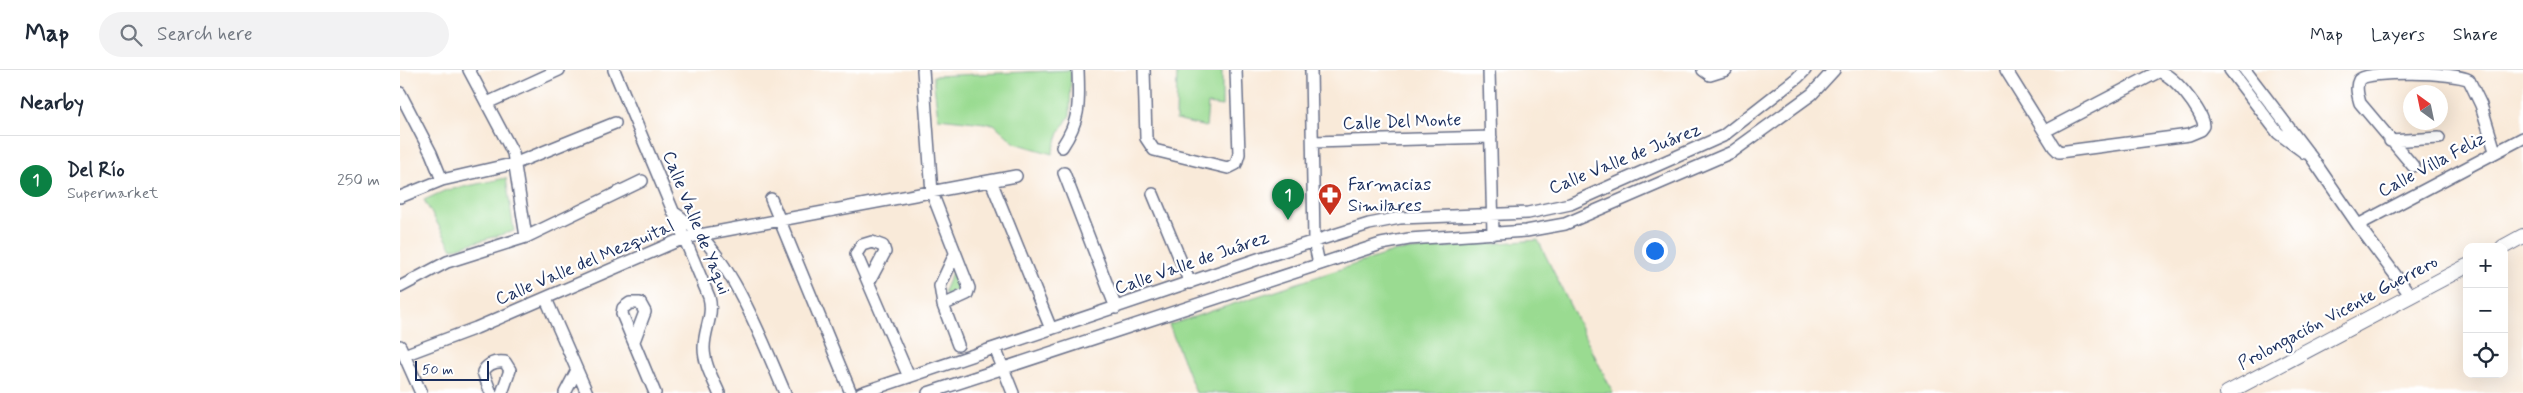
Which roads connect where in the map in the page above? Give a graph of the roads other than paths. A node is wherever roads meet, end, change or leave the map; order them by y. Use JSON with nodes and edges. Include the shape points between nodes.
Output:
{"nodes":[{"id":1,"x":469,"y":70,"type":"edge"},
{"id":2,"x":614,"y":70,"type":"edge"},
{"id":3,"x":923,"y":70,"type":"edge"},
{"id":4,"x":1078,"y":70,"type":"edge"},
{"id":5,"x":1144,"y":70,"type":"edge"},
{"id":6,"x":1236,"y":70,"type":"edge"},
{"id":7,"x":1311,"y":70,"type":"edge"},
{"id":8,"x":1489,"y":70,"type":"edge"},
{"id":9,"x":1703,"y":70,"type":"edge"},
{"id":10,"x":1726,"y":70,"type":"edge"},
{"id":11,"x":1834,"y":70,"type":"edge"},
{"id":12,"x":2230,"y":70,"type":"edge"},
{"id":13,"x":553,"y":71,"type":"edge"},
{"id":14,"x":2008,"y":71,"type":"edge"},
{"id":15,"x":1801,"y":74,"type":"edge"},
{"id":16,"x":2246,"y":74,"type":"edge"},
{"id":17,"x":400,"y":93,"type":"edge"},
{"id":18,"x":1812,"y":94,"type":"junction"},
{"id":19,"x":487,"y":103,"type":"junction"},
{"id":20,"x":403,"y":106,"type":"edge"},
{"id":21,"x":615,"y":123,"type":"dead end"},
{"id":22,"x":2044,"y":131,"type":"junction"},
{"id":23,"x":1491,"y":137,"type":"junction"},
{"id":24,"x":2439,"y":138,"type":"dead end"},
{"id":25,"x":2523,"y":138,"type":"edge"},
{"id":26,"x":2390,"y":141,"type":"junction"},
{"id":27,"x":1313,"y":142,"type":"junction"},
{"id":28,"x":1062,"y":147,"type":"dead end"},
{"id":29,"x":2495,"y":151,"type":"junction"},
{"id":30,"x":516,"y":163,"type":"junction"},
{"id":31,"x":2413,"y":166,"type":"dead end"},
{"id":32,"x":1064,"y":173,"type":"dead end"},
{"id":33,"x":1016,"y":176,"type":"dead end"},
{"id":34,"x":442,"y":180,"type":"junction"},
{"id":35,"x":642,"y":181,"type":"dead end"},
{"id":36,"x":991,"y":181,"type":"junction"},
{"id":37,"x":932,"y":193,"type":"junction"},
{"id":38,"x":1152,"y":194,"type":"dead end"},
{"id":39,"x":400,"y":198,"type":"edge"},
{"id":40,"x":771,"y":199,"type":"dead end"},
{"id":41,"x":1550,"y":210,"type":"junction"},
{"id":42,"x":673,"y":212,"type":"junction"},
{"id":43,"x":1493,"y":213,"type":"junction"},
{"id":44,"x":779,"y":220,"type":"junction"},
{"id":45,"x":2358,"y":225,"type":"junction"},
{"id":46,"x":1556,"y":227,"type":"junction"},
{"id":47,"x":1493,"y":234,"type":"junction"},
{"id":48,"x":701,"y":235,"type":"junction"},
{"id":49,"x":526,"y":236,"type":"junction"},
{"id":50,"x":2523,"y":236,"type":"edge"},
{"id":51,"x":684,"y":238,"type":"junction"},
{"id":52,"x":1314,"y":241,"type":"junction"},
{"id":53,"x":2508,"y":244,"type":"edge"},
{"id":54,"x":955,"y":254,"type":"junction"},
{"id":55,"x":1318,"y":264,"type":"junction"},
{"id":56,"x":2463,"y":268,"type":"edge"},
{"id":57,"x":869,"y":282,"type":"dead end"},
{"id":58,"x":1190,"y":283,"type":"junction"},
{"id":59,"x":400,"y":287,"type":"edge"},
{"id":60,"x":1152,"y":296,"type":"junction"},
{"id":61,"x":2411,"y":296,"type":"junction"},
{"id":62,"x":546,"y":299,"type":"junction"},
{"id":63,"x":943,"y":305,"type":"junction"},
{"id":64,"x":1116,"y":308,"type":"junction"},
{"id":65,"x":1158,"y":317,"type":"junction"},
{"id":66,"x":1051,"y":329,"type":"junction"},
{"id":67,"x":634,"y":341,"type":"dead end"},
{"id":68,"x":958,"y":345,"type":"dead end"},
{"id":69,"x":995,"y":348,"type":"junction"},
{"id":70,"x":402,"y":350,"type":"edge"},
{"id":71,"x":947,"y":364,"type":"junction"},
{"id":72,"x":1003,"y":368,"type":"junction"},
{"id":73,"x":576,"y":372,"type":"junction"},
{"id":74,"x":909,"y":377,"type":"junction"},
{"id":75,"x":952,"y":385,"type":"junction"},
{"id":76,"x":895,"y":388,"type":"edge"},
{"id":77,"x":421,"y":393,"type":"edge"},
{"id":78,"x":491,"y":393,"type":"edge"},
{"id":79,"x":502,"y":393,"type":"edge"},
{"id":80,"x":565,"y":393,"type":"edge"},
{"id":81,"x":587,"y":393,"type":"edge"},
{"id":82,"x":655,"y":393,"type":"edge"},
{"id":83,"x":719,"y":393,"type":"edge"},
{"id":84,"x":785,"y":393,"type":"edge"},
{"id":85,"x":851,"y":393,"type":"edge"},
{"id":86,"x":861,"y":393,"type":"edge"},
{"id":87,"x":928,"y":393,"type":"edge"},
{"id":88,"x":1013,"y":393,"type":"edge"},
{"id":89,"x":2227,"y":393,"type":"edge"}],
"edges":[{"from":1,"to":19,"type":"street"},
{"from":2,"to":42,"type":"street","name":"Calle Valle de Yaqui"},
{"from":3,"to":37,"type":"street"},
{"from":4,"to":28,"type":"street","via":[[1078,115]]},
{"from":5,"to":6,"type":"street","via":[[1146,138],[1150,147],[1228,168],[1236,164],[1239,154]]},
{"from":7,"to":27,"type":"street"},
{"from":8,"to":23,"type":"street"},
{"from":9,"to":10,"type":"street","via":[[1710,75]]},
{"from":11,"to":18,"type":"street","name":"Calle Valle de Juárez"},
{"from":12,"to":16,"type":"street"},
{"from":13,"to":19,"type":"street"},
{"from":14,"to":22,"type":"street"},
{"from":15,"to":18,"type":"street"},
{"from":15,"to":41,"type":"street","name":"Calle Valle de Juárez","via":[[1740,125],[1705,146],[1589,197]]},
{"from":16,"to":45,"type":"street","via":[[2312,158]]},
{"from":17,"to":20,"type":"street"},
{"from":18,"to":46,"type":"street","name":"Calle Valle de Juárez","via":[[1732,152]]},
{"from":19,"to":30,"type":"street"},
{"from":20,"to":34,"type":"street","via":[[432,153]]},
{"from":21,"to":30,"type":"street"},
{"from":22,"to":22,"type":"street","via":[[2154,74],[2164,72],[2198,111],[2204,126],[2189,135],[2059,152]]},
{"from":23,"to":27,"type":"street","name":"Calle Del Monte"},
{"from":23,"to":43,"type":"street"},
{"from":24,"to":26,"type":"street"},
{"from":25,"to":29,"type":"street","name":"Calle Villa Feliz"},
{"from":26,"to":29,"type":"street","via":[[2360,103],[2357,90],[2364,75],[2376,72],[2457,75],[2473,84]]},
{"from":26,"to":31,"type":"street"},
{"from":27,"to":52,"type":"street"},
{"from":29,"to":45,"type":"street","name":"Calle Villa Feliz"},
{"from":30,"to":34,"type":"street"},
{"from":30,"to":49,"type":"street"},
{"from":32,"to":64,"type":"street"},
{"from":33,"to":36,"type":"street","name":"Calle Valle del Mezquital"},
{"from":34,"to":39,"type":"street"},
{"from":35,"to":49,"type":"street"},
{"from":36,"to":37,"type":"street","name":"Calle Valle del Mezquital"},
{"from":36,"to":66,"type":"street"},
{"from":37,"to":44,"type":"street","name":"Calle Valle del Mezquital"},
{"from":37,"to":54,"type":"street"},
{"from":38,"to":58,"type":"street"},
{"from":40,"to":44,"type":"street"},
{"from":41,"to":43,"type":"street","name":"Calle Valle de Juárez"},
{"from":41,"to":46,"type":"street"},
{"from":42,"to":48,"type":"street"},
{"from":42,"to":51,"type":"street","name":"Calle Valle de Yaqui"},
{"from":43,"to":47,"type":"street"},
{"from":43,"to":52,"type":"street","name":"Calle Valle de Juárez","via":[[1384,220]]},
{"from":44,"to":48,"type":"street","name":"Calle Valle del Mezquital"},
{"from":44,"to":85,"type":"street"},
{"from":45,"to":61,"type":"street"},
{"from":46,"to":47,"type":"street","name":"Calle Valle de Juárez"},
{"from":47,"to":55,"type":"street","name":"Calle Valle de Juárez","via":[[1409,239],[1380,244]]},
{"from":48,"to":51,"type":"street","name":"Calle Valle del Mezquital"},
{"from":48,"to":84,"type":"street","via":[[746,307]]},
{"from":49,"to":59,"type":"street","via":[[447,262]]},
{"from":50,"to":53,"type":"main road"},
{"from":51,"to":62,"type":"street","name":"Calle Valle del Mezquital"},
{"from":51,"to":83,"type":"street","name":"Calle Valle de Yaqui","via":[[712,308],[704,348]]},
{"from":52,"to":55,"type":"street"},
{"from":52,"to":58,"type":"street","name":"Calle Valle de Juárez"},
{"from":54,"to":63,"type":"street","via":[[940,286]]},
{"from":54,"to":63,"type":"street","via":[[969,291]]},
{"from":55,"to":65,"type":"street","name":"Calle Valle de Juárez"},
{"from":56,"to":61,"type":"main road","name":"Prolongación Vicente Guerrero"},
{"from":57,"to":74,"type":"street"},
{"from":58,"to":60,"type":"street","name":"Calle Valle de Juárez"},
{"from":60,"to":64,"type":"street","name":"Calle Valle de Juárez"},
{"from":60,"to":65,"type":"street"},
{"from":61,"to":89,"type":"main road","name":"Prolongación Vicente Guerrero"},
{"from":62,"to":70,"type":"street","name":"Calle Valle del Mezquital","via":[[476,328]]},
{"from":62,"to":73,"type":"street"},
{"from":63,"to":68,"type":"street"},
{"from":64,"to":66,"type":"street","name":"Calle Valle de Juárez"},
{"from":65,"to":72,"type":"street","name":"Calle Valle de Juárez"},
{"from":66,"to":69,"type":"street","name":"Calle Valle de Juárez"},
{"from":67,"to":82,"type":"street"},
{"from":69,"to":71,"type":"street","name":"Calle Valle de Juárez"},
{"from":69,"to":72,"type":"street"},
{"from":70,"to":77,"type":"street"},
{"from":71,"to":74,"type":"street","name":"Calle Valle de Juárez"},
{"from":71,"to":75,"type":"street"},
{"from":72,"to":75,"type":"street","name":"Calle Valle de Juárez"},
{"from":72,"to":88,"type":"street"},
{"from":73,"to":80,"type":"street"},
{"from":73,"to":81,"type":"street"},
{"from":74,"to":76,"type":"street","name":"Calle Valle de Juárez"},
{"from":75,"to":87,"type":"street","name":"Calle Valle de Juárez"},
{"from":76,"to":86,"type":"street","name":"Calle Valle de Juárez"},
{"from":78,"to":79,"type":"street","via":[[483,372],[486,367],[505,362],[510,370]]}]}
